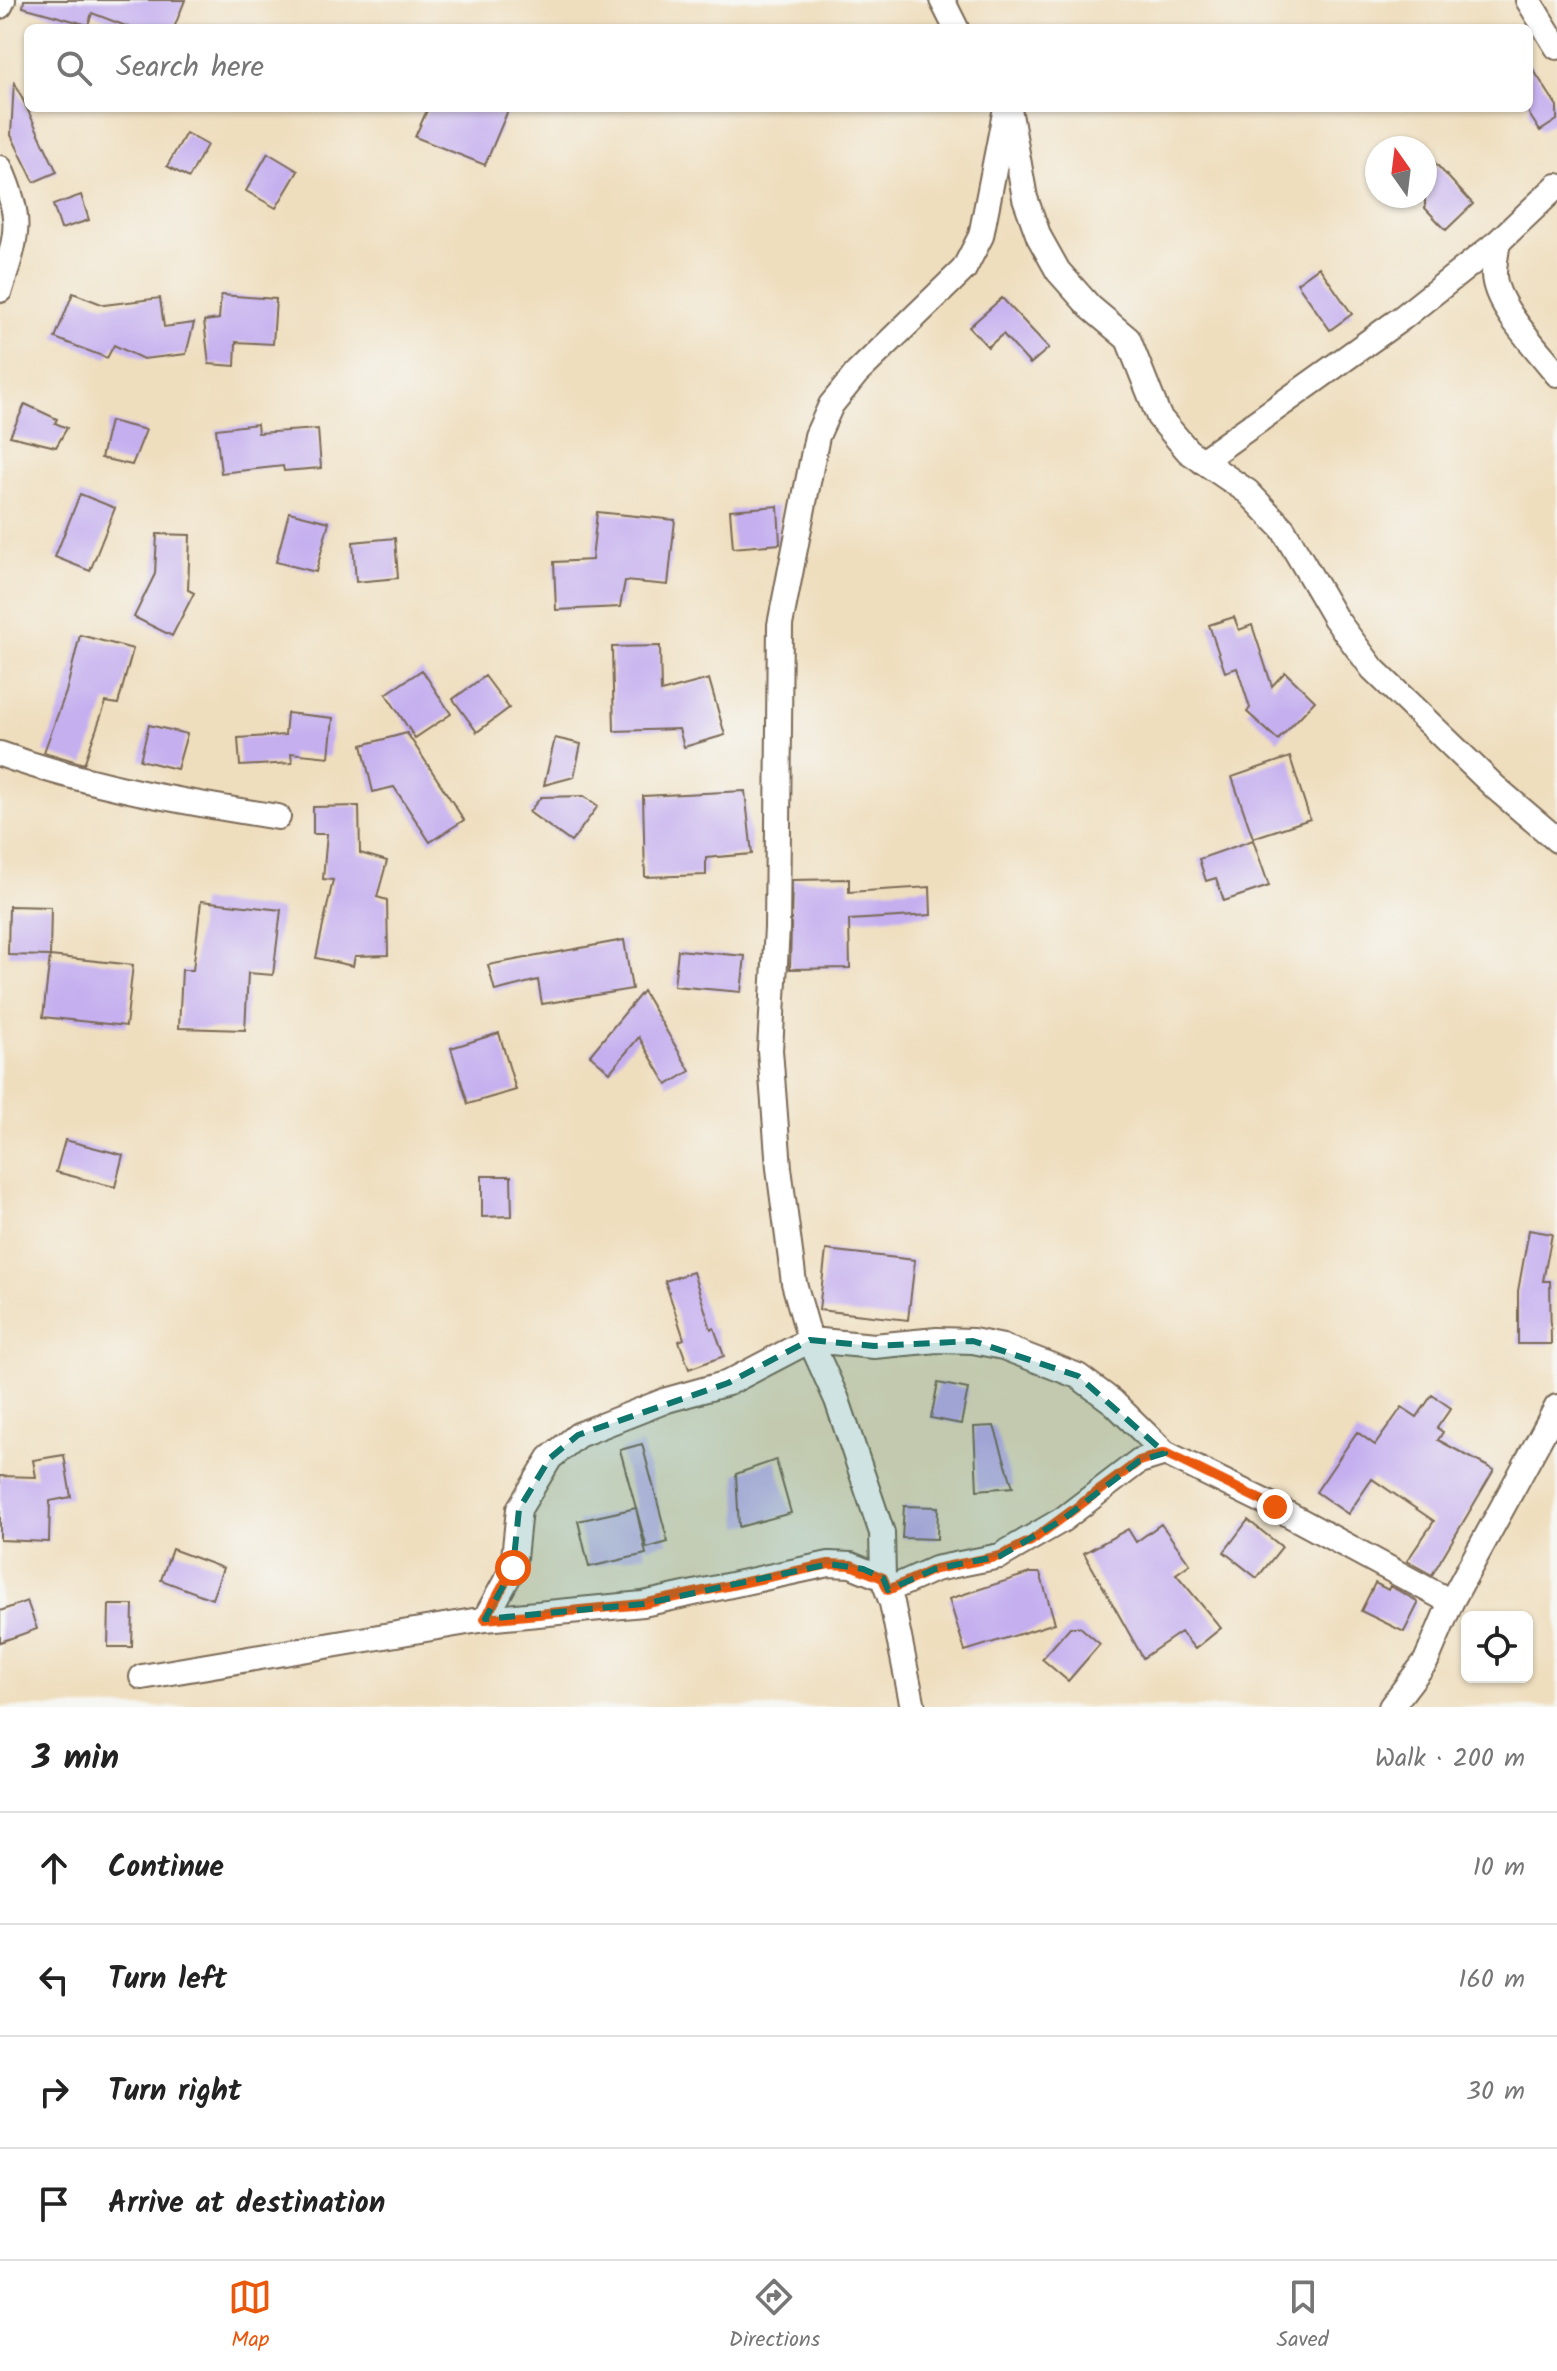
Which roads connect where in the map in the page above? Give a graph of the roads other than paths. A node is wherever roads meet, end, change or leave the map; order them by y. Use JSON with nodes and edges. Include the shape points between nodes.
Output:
{"nodes":[{"id":1,"x":3,"y":0,"type":"edge"},
{"id":2,"x":942,"y":0,"type":"edge"},
{"id":3,"x":1528,"y":0,"type":"edge"},
{"id":4,"x":0,"y":6,"type":"edge"},
{"id":5,"x":954,"y":24,"type":"edge"},
{"id":6,"x":1557,"y":47,"type":"edge"},
{"id":7,"x":1006,"y":112,"type":"edge"},
{"id":8,"x":1008,"y":112,"type":"edge"},
{"id":9,"x":0,"y":168,"type":"edge"},
{"id":10,"x":1557,"y":186,"type":"edge"},
{"id":11,"x":1498,"y":242,"type":"junction"},
{"id":12,"x":1,"y":282,"type":"edge"},
{"id":13,"x":1557,"y":374,"type":"edge"},
{"id":14,"x":1202,"y":461,"type":"junction"},
{"id":15,"x":0,"y":754,"type":"edge"},
{"id":16,"x":278,"y":817,"type":"dead end"},
{"id":17,"x":1557,"y":840,"type":"edge"},
{"id":18,"x":810,"y":1340,"type":"junction"},
{"id":19,"x":1557,"y":1407,"type":"edge"},
{"id":20,"x":1549,"y":1435,"type":"edge"},
{"id":21,"x":1165,"y":1453,"type":"junction"},
{"id":22,"x":886,"y":1584,"type":"junction"},
{"id":23,"x":1451,"y":1602,"type":"junction"},
{"id":24,"x":485,"y":1619,"type":"junction"},
{"id":25,"x":142,"y":1677,"type":"dead end"},
{"id":26,"x":913,"y":1707,"type":"edge"},
{"id":27,"x":1391,"y":1707,"type":"edge"}],
"edges":[{"from":1,"to":4,"type":"street"},
{"from":2,"to":5,"type":"street"},
{"from":3,"to":6,"type":"street"},
{"from":7,"to":18,"type":"street","via":[[981,236],[964,269],[856,374],[831,405],[817,436],[780,625],[777,928],[770,1050],[794,1283]]},
{"from":8,"to":14,"type":"street","via":[[1025,198],[1039,237],[1058,271],[1128,339],[1159,417]]},
{"from":9,"to":12,"type":"street","via":[[17,205],[14,247]]},
{"from":10,"to":11,"type":"street"},
{"from":11,"to":13,"type":"street","via":[[1496,289]]},
{"from":11,"to":14,"type":"street"},
{"from":14,"to":17,"type":"street","via":[[1248,492],[1283,529],[1335,618],[1373,669]]},
{"from":15,"to":16,"type":"street","via":[[56,774],[158,798]]},
{"from":18,"to":21,"type":"street","via":[[874,1346],[973,1341],[1003,1347],[1078,1376]]},
{"from":18,"to":22,"type":"street","via":[[880,1524]]},
{"from":18,"to":24,"type":"street","via":[[728,1383],[578,1435],[550,1458],[519,1509],[513,1568]]},
{"from":19,"to":20,"type":"street"},
{"from":20,"to":23,"type":"street"},
{"from":21,"to":22,"type":"street","via":[[1139,1461],[1031,1541],[1000,1556]]},
{"from":21,"to":23,"type":"street"},
{"from":22,"to":24,"type":"street","via":[[851,1565],[829,1564],[643,1604]]},
{"from":22,"to":26,"type":"street"},
{"from":23,"to":27,"type":"street","via":[[1426,1661]]},
{"from":24,"to":25,"type":"street"}]}
